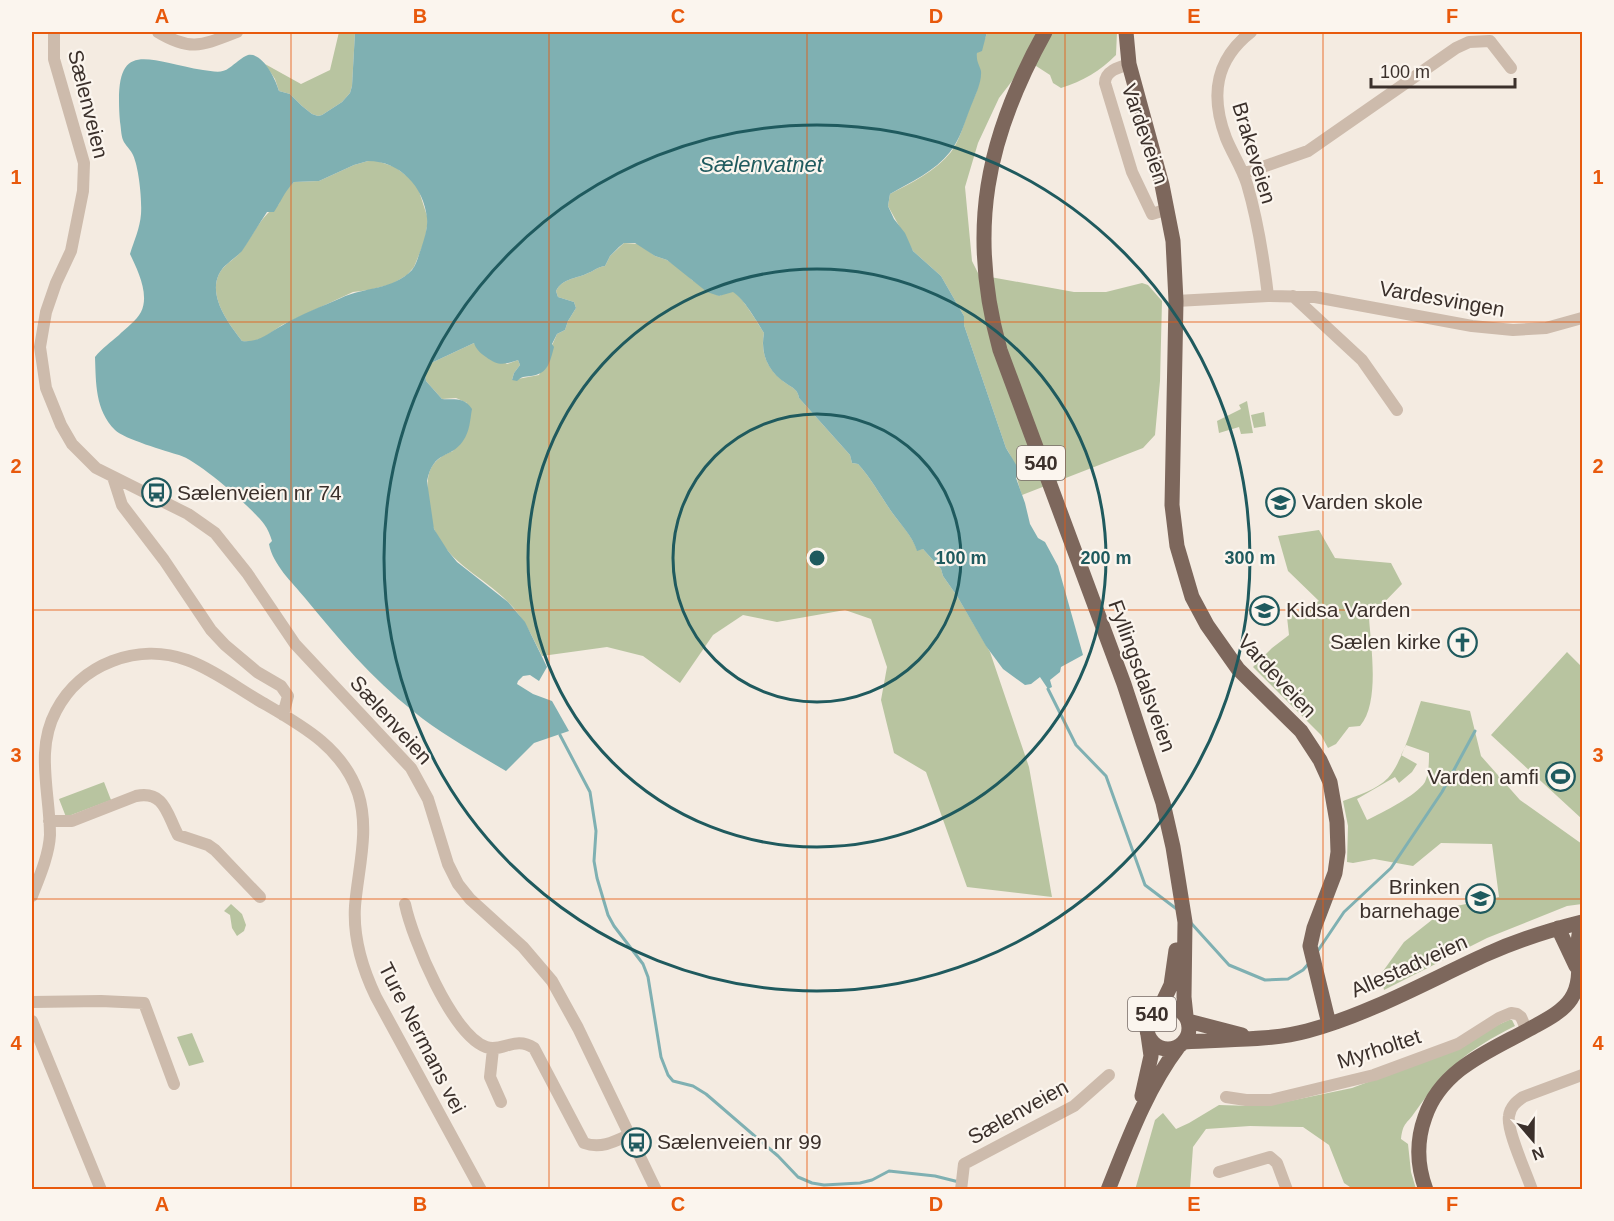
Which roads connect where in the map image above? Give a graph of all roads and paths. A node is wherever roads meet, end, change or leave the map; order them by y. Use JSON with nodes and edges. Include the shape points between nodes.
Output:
{"nodes":[{"id":1,"x":54,"y":32,"type":"edge"},
{"id":2,"x":158,"y":32,"type":"edge"},
{"id":3,"x":237,"y":32,"type":"edge"},
{"id":4,"x":1046,"y":32,"type":"edge"},
{"id":5,"x":1126,"y":32,"type":"edge"},
{"id":6,"x":1251,"y":32,"type":"edge"},
{"id":7,"x":1490,"y":36,"type":"edge"},
{"id":8,"x":1129,"y":64,"type":"junction"},
{"id":9,"x":1511,"y":68,"type":"dead end"},
{"id":10,"x":1243,"y":174,"type":"junction"},
{"id":11,"x":1168,"y":210,"type":"junction"},
{"id":12,"x":1268,"y":296,"type":"junction"},
{"id":13,"x":1293,"y":297,"type":"junction"},
{"id":14,"x":1176,"y":301,"type":"junction"},
{"id":15,"x":1582,"y":318,"type":"edge"},
{"id":16,"x":1397,"y":410,"type":"dead end"},
{"id":17,"x":113,"y":477,"type":"junction"},
{"id":18,"x":283,"y":715,"type":"junction"},
{"id":19,"x":49,"y":821,"type":"junction"},
{"id":20,"x":1180,"y":893,"type":"junction"},
{"id":21,"x":32,"y":896,"type":"edge"},
{"id":22,"x":260,"y":897,"type":"dead end"},
{"id":23,"x":405,"y":904,"type":"dead end"},
{"id":24,"x":1582,"y":922,"type":"edge"},
{"id":25,"x":1558,"y":928,"type":"junction"},
{"id":26,"x":1579,"y":975,"type":"junction"},
{"id":27,"x":32,"y":1002,"type":"edge"},
{"id":28,"x":1160,"y":1008,"type":"junction"},
{"id":29,"x":1187,"y":1018,"type":"junction"},
{"id":30,"x":32,"y":1021,"type":"edge"},
{"id":31,"x":1329,"y":1024,"type":"junction"},
{"id":32,"x":1527,"y":1031,"type":"junction"},
{"id":33,"x":1148,"y":1035,"type":"junction"},
{"id":34,"x":1251,"y":1037,"type":"junction"},
{"id":35,"x":1182,"y":1044,"type":"junction"},
{"id":36,"x":493,"y":1049,"type":"junction"},
{"id":37,"x":1109,"y":1075,"type":"dead end"},
{"id":38,"x":1582,"y":1075,"type":"edge"},
{"id":39,"x":174,"y":1084,"type":"dead end"},
{"id":40,"x":1226,"y":1097,"type":"dead end"},
{"id":41,"x":501,"y":1102,"type":"dead end"},
{"id":42,"x":1137,"y":1120,"type":"junction"},
{"id":43,"x":629,"y":1135,"type":"junction"},
{"id":44,"x":1219,"y":1172,"type":"dead end"},
{"id":45,"x":962,"y":1186,"type":"edge"},
{"id":46,"x":102,"y":1190,"type":"edge"},
{"id":47,"x":481,"y":1190,"type":"edge"},
{"id":48,"x":656,"y":1190,"type":"edge"},
{"id":49,"x":1108,"y":1190,"type":"edge"},
{"id":50,"x":1287,"y":1190,"type":"edge"},
{"id":51,"x":1426,"y":1190,"type":"edge"},
{"id":52,"x":1532,"y":1190,"type":"edge"}],
"edges":[{"from":1,"to":17,"type":"street","name":"Sælenveien","via":[[54,59],[83,154],[84,182],[71,251],[44,318],[42,368],[53,408],[68,439],[96,468]]},
{"from":2,"to":3,"type":"street","via":[[180,43],[198,45]]},
{"from":4,"to":20,"type":"main road","name":"Fyllingsdalsveien","number":"540","via":[[1009,105],[986,192],[983,244],[988,303],[1003,359],[1150,761],[1169,824]]},
{"from":5,"to":8,"type":"main road","name":"Vardeveien"},
{"from":6,"to":10,"type":"street","name":"Brakeveien","via":[[1232,49],[1220,75],[1216,104]]},
{"from":7,"to":9,"type":"street"},
{"from":7,"to":10,"type":"street","via":[[1456,48],[1308,151]]},
{"from":8,"to":11,"type":"main road","name":"Vardeveien"},
{"from":8,"to":11,"type":"street","name":"Vardeveien","via":[[1108,74],[1105,83],[1132,172],[1152,214]]},
{"from":10,"to":12,"type":"street","name":"Brakeveien"},
{"from":11,"to":14,"type":"main road","name":"Vardeveien"},
{"from":12,"to":13,"type":"street","name":"Vardesvingen"},
{"from":12,"to":14,"type":"street","name":"Vardesvingen"},
{"from":13,"to":15,"type":"street","name":"Vardesvingen","via":[[1343,301],[1513,330],[1546,328]]},
{"from":13,"to":16,"type":"street","via":[[1362,360]]},
{"from":14,"to":31,"type":"main road","name":"Vardeveien","via":[[1172,505],[1182,567],[1192,597],[1218,644],[1311,745],[1326,770],[1335,802],[1335,873],[1310,946]]},
{"from":17,"to":18,"type":"street","via":[[122,505],[198,612],[225,645],[281,686],[288,696]]},
{"from":17,"to":43,"type":"street","name":"Sælenveien","via":[[188,514],[215,533],[296,644],[411,768],[428,799],[458,884],[552,981]]},
{"from":18,"to":19,"type":"street","name":"Ture Nermans vei","via":[[187,660],[136,654],[109,661],[71,689],[47,731],[44,772]]},
{"from":18,"to":47,"type":"street","name":"Ture Nermans vei","via":[[321,739],[350,774],[362,815],[355,922],[359,955],[376,997]]},
{"from":19,"to":21,"type":"street","name":"Ture Nermans vei","via":[[50,837]]},
{"from":19,"to":22,"type":"street","via":[[72,820],[136,796],[154,795],[178,835],[215,850]]},
{"from":20,"to":28,"type":"main road","name":"Fyllingsdalsveien","number":"540","via":[[1174,974]]},
{"from":20,"to":29,"type":"main road","name":"Fyllingsdalsveien","number":"540","via":[[1186,940]]},
{"from":23,"to":36,"type":"street","via":[[441,995],[469,1035]]},
{"from":24,"to":25,"type":"main road","name":"Allestadveien"},
{"from":24,"to":26,"type":"main road"},
{"from":25,"to":26,"type":"main road"},
{"from":25,"to":31,"type":"main road","name":"Allestadveien","via":[[1487,954]]},
{"from":26,"to":32,"type":"main road","via":[[1576,990],[1565,1006]]},
{"from":27,"to":39,"type":"street","via":[[144,1003]]},
{"from":28,"to":29,"type":"main road","number":"540","via":[[1173,1007]]},
{"from":28,"to":33,"type":"main road","number":"540","via":[[1150,1016]]},
{"from":29,"to":34,"type":"main road","name":"Allestadveien"},
{"from":29,"to":35,"type":"main road","number":"540","via":[[1189,1031]]},
{"from":30,"to":46,"type":"street"},
{"from":31,"to":34,"type":"main road","name":"Allestadveien","via":[[1293,1035]]},
{"from":32,"to":40,"type":"street","name":"Myrholtet","via":[[1521,1017],[1511,1013],[1458,1044],[1374,1075],[1271,1100]]},
{"from":32,"to":51,"type":"main road","via":[[1475,1058],[1435,1095],[1418,1148]]},
{"from":33,"to":35,"type":"main road","number":"540","via":[[1162,1048]]},
{"from":33,"to":42,"type":"main road","number":"540","via":[[1151,1056]]},
{"from":34,"to":35,"type":"main road","name":"Allestadveien"},
{"from":35,"to":42,"type":"main road","number":"540","via":[[1161,1070]]},
{"from":36,"to":41,"type":"street","via":[[490,1077]]},
{"from":36,"to":43,"type":"street","via":[[514,1043],[534,1048],[584,1143],[597,1146]]},
{"from":37,"to":45,"type":"street","name":"Sælenveien","via":[[1074,1106],[964,1164]]},
{"from":38,"to":52,"type":"street","via":[[1523,1097],[1512,1108],[1509,1123]]},
{"from":42,"to":49,"type":"main road","number":"540"},
{"from":43,"to":48,"type":"street","name":"Sælenveien"},
{"from":44,"to":50,"type":"street","via":[[1270,1157],[1277,1163]]}]}
